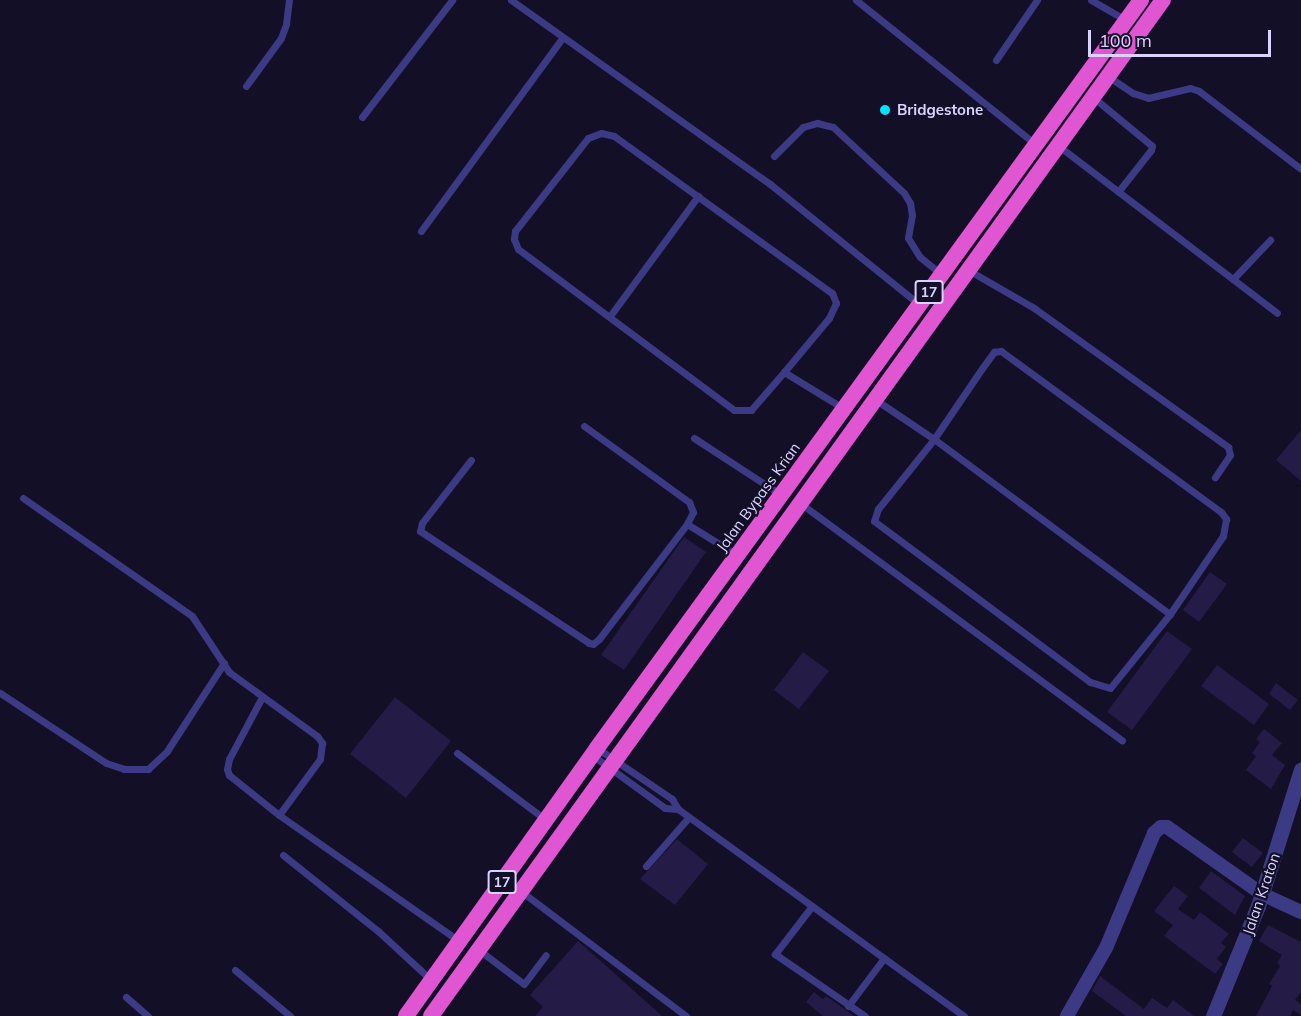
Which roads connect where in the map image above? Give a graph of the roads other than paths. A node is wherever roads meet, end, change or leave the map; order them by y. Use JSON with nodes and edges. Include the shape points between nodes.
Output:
{"nodes":[{"id":1,"x":289,"y":0,"type":"edge"},
{"id":2,"x":452,"y":0,"type":"edge"},
{"id":3,"x":511,"y":0,"type":"edge"},
{"id":4,"x":856,"y":0,"type":"edge"},
{"id":5,"x":1037,"y":0,"type":"edge"},
{"id":6,"x":1091,"y":0,"type":"edge"},
{"id":7,"x":1141,"y":0,"type":"edge"},
{"id":8,"x":1163,"y":0,"type":"edge"},
{"id":9,"x":1126,"y":21,"type":"junction"},
{"id":10,"x":562,"y":38,"type":"junction"},
{"id":11,"x":996,"y":60,"type":"dead end"},
{"id":12,"x":1109,"y":77,"type":"junction"},
{"id":13,"x":246,"y":86,"type":"dead end"},
{"id":14,"x":1094,"y":98,"type":"junction"},
{"id":15,"x":362,"y":117,"type":"dead end"},
{"id":16,"x":1035,"y":144,"type":"junction"},
{"id":17,"x":1058,"y":146,"type":"junction"},
{"id":18,"x":774,"y":156,"type":"dead end"},
{"id":19,"x":1301,"y":169,"type":"edge"},
{"id":20,"x":1118,"y":192,"type":"junction"},
{"id":21,"x":699,"y":196,"type":"junction"},
{"id":22,"x":421,"y":231,"type":"dead end"},
{"id":23,"x":1270,"y":240,"type":"dead end"},
{"id":24,"x":969,"y":270,"type":"junction"},
{"id":25,"x":942,"y":275,"type":"junction"},
{"id":26,"x":1233,"y":279,"type":"junction"},
{"id":27,"x":920,"y":305,"type":"junction"},
{"id":28,"x":1277,"y":313,"type":"dead end"},
{"id":29,"x":610,"y":316,"type":"junction"},
{"id":30,"x":784,"y":372,"type":"junction"},
{"id":31,"x":874,"y":399,"type":"junction"},
{"id":32,"x":843,"y":408,"type":"junction"},
{"id":33,"x":584,"y":426,"type":"dead end"},
{"id":34,"x":694,"y":438,"type":"dead end"},
{"id":35,"x":934,"y":439,"type":"junction"},
{"id":36,"x":471,"y":460,"type":"dead end"},
{"id":37,"x":1215,"y":477,"type":"dead end"},
{"id":38,"x":782,"y":495,"type":"junction"},
{"id":39,"x":23,"y":498,"type":"dead end"},
{"id":40,"x":800,"y":503,"type":"junction"},
{"id":41,"x":687,"y":524,"type":"junction"},
{"id":42,"x":738,"y":556,"type":"junction"},
{"id":43,"x":1170,"y":614,"type":"junction"},
{"id":44,"x":224,"y":663,"type":"junction"},
{"id":45,"x":0,"y":693,"type":"edge"},
{"id":46,"x":262,"y":697,"type":"junction"},
{"id":47,"x":1122,"y":740,"type":"dead end"},
{"id":48,"x":595,"y":751,"type":"junction"},
{"id":49,"x":457,"y":753,"type":"dead end"},
{"id":50,"x":612,"y":764,"type":"junction"},
{"id":51,"x":1301,"y":770,"type":"edge"},
{"id":52,"x":678,"y":809,"type":"junction"},
{"id":53,"x":279,"y":815,"type":"junction"},
{"id":54,"x":689,"y":817,"type":"junction"},
{"id":55,"x":546,"y":820,"type":"junction"},
{"id":56,"x":283,"y":855,"type":"dead end"},
{"id":57,"x":646,"y":866,"type":"dead end"},
{"id":58,"x":520,"y":890,"type":"junction"},
{"id":59,"x":1262,"y":894,"type":"junction"},
{"id":60,"x":812,"y":906,"type":"junction"},
{"id":61,"x":1301,"y":912,"type":"edge"},
{"id":62,"x":459,"y":941,"type":"junction"},
{"id":63,"x":478,"y":950,"type":"junction"},
{"id":64,"x":546,"y":955,"type":"dead end"},
{"id":65,"x":884,"y":958,"type":"junction"},
{"id":66,"x":235,"y":970,"type":"dead end"},
{"id":67,"x":432,"y":980,"type":"junction"},
{"id":68,"x":126,"y":997,"type":"dead end"},
{"id":69,"x":848,"y":1006,"type":"junction"},
{"id":70,"x":148,"y":1016,"type":"edge"},
{"id":71,"x":290,"y":1016,"type":"edge"},
{"id":72,"x":406,"y":1016,"type":"edge"},
{"id":73,"x":431,"y":1016,"type":"edge"},
{"id":74,"x":686,"y":1016,"type":"edge"},
{"id":75,"x":865,"y":1016,"type":"edge"},
{"id":76,"x":964,"y":1016,"type":"edge"},
{"id":77,"x":1067,"y":1016,"type":"edge"},
{"id":78,"x":1214,"y":1016,"type":"edge"}],
"edges":[{"from":1,"to":13,"type":"lane","via":[[281,38]]},
{"from":2,"to":15,"type":"lane"},
{"from":3,"to":10,"type":"lane"},
{"from":4,"to":16,"type":"lane"},
{"from":5,"to":11,"type":"lane"},
{"from":6,"to":9,"type":"lane"},
{"from":7,"to":9,"type":"highway","name":"Jalan Bypass Krian","number":"17"},
{"from":8,"to":12,"type":"highway","number":"17"},
{"from":9,"to":16,"type":"highway","name":"Jalan Bypass Krian","number":"17"},
{"from":10,"to":22,"type":"lane"},
{"from":10,"to":27,"type":"lane","via":[[770,184]]},
{"from":12,"to":14,"type":"highway","number":"17"},
{"from":12,"to":19,"type":"lane","via":[[1148,98],[1180,89],[1199,91]]},
{"from":14,"to":17,"type":"highway","number":"17"},
{"from":14,"to":20,"type":"lane","via":[[1152,146]]},
{"from":16,"to":25,"type":"highway","name":"Jalan Bypass Krian","number":"17"},
{"from":17,"to":20,"type":"lane"},
{"from":17,"to":24,"type":"highway","number":"17"},
{"from":18,"to":25,"type":"lane","via":[[803,127],[817,123],[833,127],[904,194],[912,215],[908,238],[920,256]]},
{"from":20,"to":26,"type":"lane"},
{"from":21,"to":29,"type":"lane"},
{"from":21,"to":29,"type":"lane","via":[[614,136],[601,133],[588,138],[515,231],[515,243],[523,254]]},
{"from":21,"to":30,"type":"lane","via":[[818,282],[835,299],[829,318]]},
{"from":23,"to":26,"type":"lane"},
{"from":24,"to":31,"type":"highway","number":"17"},
{"from":24,"to":37,"type":"lane","via":[[1034,308],[1228,447],[1230,455]]},
{"from":25,"to":27,"type":"highway","name":"Jalan Bypass Krian","number":"17"},
{"from":26,"to":28,"type":"lane"},
{"from":27,"to":32,"type":"highway","name":"Jalan Bypass Krian","number":"17"},
{"from":29,"to":30,"type":"lane","via":[[734,410],[751,410]]},
{"from":30,"to":32,"type":"lane"},
{"from":31,"to":35,"type":"lane"},
{"from":31,"to":40,"type":"highway","number":"17"},
{"from":32,"to":38,"type":"highway","name":"Jalan Bypass Krian","number":"17"},
{"from":33,"to":41,"type":"lane","via":[[689,502],[693,512]]},
{"from":34,"to":38,"type":"lane"},
{"from":35,"to":43,"type":"lane"},
{"from":35,"to":43,"type":"lane","via":[[874,515],[876,524],[895,539],[1101,687],[1116,683]]},
{"from":35,"to":43,"type":"lane","via":[[991,357],[1001,351],[1221,512],[1226,519],[1223,536]]},
{"from":36,"to":41,"type":"lane","via":[[422,523],[420,531],[589,643],[599,639]]},
{"from":38,"to":42,"type":"highway","name":"Jalan Bypass Krian","number":"17"},
{"from":39,"to":44,"type":"lane","via":[[192,616]]},
{"from":40,"to":47,"type":"lane"},
{"from":40,"to":50,"type":"highway","number":"17"},
{"from":41,"to":42,"type":"lane"},
{"from":42,"to":48,"type":"highway","name":"Jalan Bypass Krian","number":"17"},
{"from":44,"to":45,"type":"lane","via":[[166,751],[148,770],[106,763]]},
{"from":44,"to":46,"type":"lane","via":[[229,672]]},
{"from":46,"to":53,"type":"lane","via":[[227,769],[229,775]]},
{"from":46,"to":53,"type":"lane","via":[[322,743],[320,759]]},
{"from":48,"to":50,"type":"lane"},
{"from":48,"to":55,"type":"highway","name":"Jalan Bypass Krian","number":"17"},
{"from":49,"to":55,"type":"lane"},
{"from":50,"to":52,"type":"lane","via":[[672,799]]},
{"from":50,"to":52,"type":"lane","via":[[665,808]]},
{"from":50,"to":58,"type":"highway","number":"17"},
{"from":51,"to":59,"type":"street","name":"Jalan Kraton"},
{"from":52,"to":54,"type":"lane"},
{"from":53,"to":62,"type":"lane"},
{"from":54,"to":57,"type":"lane"},
{"from":54,"to":60,"type":"lane"},
{"from":55,"to":62,"type":"highway","name":"Jalan Bypass Krian","number":"17"},
{"from":56,"to":67,"type":"lane"},
{"from":58,"to":63,"type":"highway","number":"17"},
{"from":58,"to":74,"type":"lane"},
{"from":59,"to":61,"type":"street"},
{"from":59,"to":77,"type":"street","via":[[1167,827],[1158,828],[1106,948]]},
{"from":59,"to":78,"type":"street","name":"Jalan Kraton"},
{"from":60,"to":65,"type":"lane"},
{"from":60,"to":69,"type":"lane","via":[[775,954]]},
{"from":62,"to":67,"type":"highway","name":"Jalan Bypass Krian","number":"17"},
{"from":63,"to":64,"type":"lane","via":[[524,984]]},
{"from":63,"to":73,"type":"highway","number":"17"},
{"from":65,"to":69,"type":"lane"},
{"from":65,"to":76,"type":"lane"},
{"from":66,"to":71,"type":"lane"},
{"from":67,"to":72,"type":"highway","name":"Jalan Bypass Krian","number":"17"},
{"from":68,"to":70,"type":"lane"},
{"from":69,"to":75,"type":"lane"}]}
